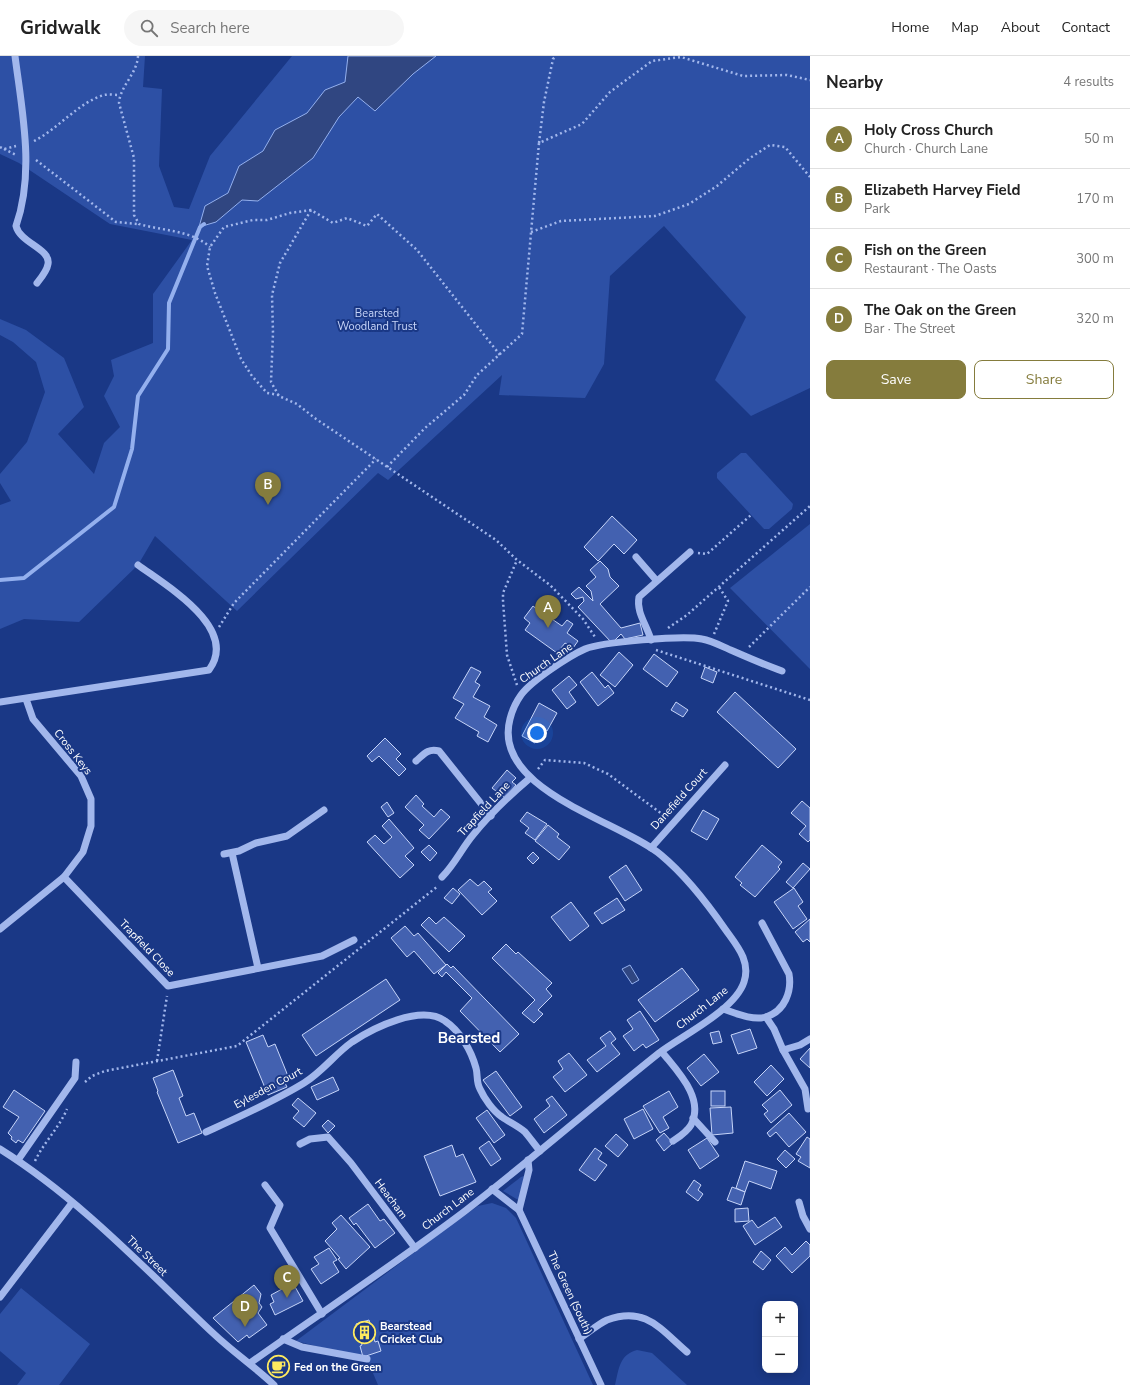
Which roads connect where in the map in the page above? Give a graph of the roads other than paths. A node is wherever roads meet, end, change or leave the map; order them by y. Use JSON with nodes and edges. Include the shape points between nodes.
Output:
{"nodes":[{"id":1,"x":15,"y":56,"type":"edge"},
{"id":2,"x":37,"y":283,"type":"dead end"},
{"id":3,"x":690,"y":552,"type":"road end"},
{"id":4,"x":636,"y":557,"type":"dead end"},
{"id":5,"x":138,"y":565,"type":"dead end"},
{"id":6,"x":656,"y":580,"type":"junction"},
{"id":7,"x":651,"y":640,"type":"junction"},
{"id":8,"x":782,"y":671,"type":"dead end"},
{"id":9,"x":26,"y":699,"type":"junction"},
{"id":10,"x":0,"y":702,"type":"edge"},
{"id":11,"x":416,"y":761,"type":"dead end"},
{"id":12,"x":725,"y":765,"type":"dead end"},
{"id":13,"x":530,"y":778,"type":"junction"},
{"id":14,"x":324,"y":810,"type":"dead end"},
{"id":15,"x":491,"y":816,"type":"junction"},
{"id":16,"x":651,"y":848,"type":"junction"},
{"id":17,"x":232,"y":852,"type":"junction"},
{"id":18,"x":224,"y":854,"type":"dead end"},
{"id":19,"x":64,"y":877,"type":"junction"},
{"id":20,"x":442,"y":877,"type":"road end"},
{"id":21,"x":762,"y":923,"type":"dead end"},
{"id":22,"x":0,"y":929,"type":"edge"},
{"id":23,"x":354,"y":940,"type":"dead end"},
{"id":24,"x":258,"y":968,"type":"junction"},
{"id":25,"x":723,"y":1009,"type":"junction"},
{"id":26,"x":766,"y":1017,"type":"junction"},
{"id":27,"x":810,"y":1039,"type":"edge"},
{"id":28,"x":783,"y":1050,"type":"junction"},
{"id":29,"x":662,"y":1052,"type":"junction"},
{"id":30,"x":76,"y":1062,"type":"dead end"},
{"id":31,"x":808,"y":1109,"type":"dead end"},
{"id":32,"x":693,"y":1118,"type":"junction"},
{"id":33,"x":206,"y":1132,"type":"dead end"},
{"id":34,"x":673,"y":1141,"type":"dead end"},
{"id":35,"x":715,"y":1142,"type":"dead end"},
{"id":36,"x":300,"y":1144,"type":"dead end"},
{"id":37,"x":0,"y":1149,"type":"edge"},
{"id":38,"x":540,"y":1151,"type":"junction"},
{"id":39,"x":18,"y":1160,"type":"junction"},
{"id":40,"x":528,"y":1160,"type":"junction"},
{"id":41,"x":265,"y":1185,"type":"dead end"},
{"id":42,"x":492,"y":1189,"type":"junction"},
{"id":43,"x":799,"y":1202,"type":"dead end"},
{"id":44,"x":72,"y":1203,"type":"junction"},
{"id":45,"x":519,"y":1210,"type":"junction"},
{"id":46,"x":810,"y":1229,"type":"edge"},
{"id":47,"x":415,"y":1248,"type":"junction"},
{"id":48,"x":0,"y":1297,"type":"edge"},
{"id":49,"x":322,"y":1314,"type":"junction"},
{"id":50,"x":283,"y":1339,"type":"junction"},
{"id":51,"x":579,"y":1339,"type":"junction"},
{"id":52,"x":686,"y":1352,"type":"dead end"},
{"id":53,"x":367,"y":1359,"type":"dead end"},
{"id":54,"x":250,"y":1363,"type":"junction"},
{"id":55,"x":273,"y":1385,"type":"edge"},
{"id":56,"x":601,"y":1385,"type":"edge"}],
"edges":[{"from":1,"to":2,"type":"street","via":[[26,182],[16,226],[23,239],[48,259],[47,268]]},
{"from":3,"to":6,"type":"street"},
{"from":4,"to":6,"type":"street"},
{"from":5,"to":9,"type":"street","via":[[194,606],[218,646],[210,670]]},
{"from":6,"to":7,"type":"street","via":[[639,597],[638,604],[638,611]]},
{"from":7,"to":8,"type":"street","name":"Church Lane","via":[[692,638],[711,642]]},
{"from":7,"to":13,"type":"street","name":"Church Lane","via":[[587,648],[524,692],[515,704],[508,733],[516,760]]},
{"from":9,"to":10,"type":"street"},
{"from":9,"to":19,"type":"street","name":"Cross Keys","via":[[33,719],[80,776],[91,799],[91,826],[83,852]]},
{"from":11,"to":15,"type":"street","via":[[428,751],[439,751]]},
{"from":12,"to":16,"type":"street","name":"Danefield Court"},
{"from":13,"to":15,"type":"street","name":"Trapfield Lane"},
{"from":13,"to":16,"type":"street","name":"Church Lane","via":[[600,821]]},
{"from":14,"to":17,"type":"street","via":[[287,836]]},
{"from":15,"to":20,"type":"street","name":"Trapfield Lane","via":[[473,835]]},
{"from":16,"to":25,"type":"street","name":"Church Lane","via":[[686,880],[721,923],[745,960],[743,985],[734,1000]]},
{"from":17,"to":18,"type":"street"},
{"from":17,"to":24,"type":"street"},
{"from":19,"to":22,"type":"street","name":"Cross Keys"},
{"from":19,"to":24,"type":"street","name":"Trapfield Close","via":[[168,986]]},
{"from":21,"to":26,"type":"street","via":[[789,974],[790,981],[785,1002]]},
{"from":23,"to":24,"type":"street","name":"Trapfield Close","via":[[322,956]]},
{"from":25,"to":26,"type":"street","via":[[740,1015]]},
{"from":25,"to":29,"type":"street","name":"Church Lane"},
{"from":26,"to":28,"type":"street"},
{"from":27,"to":28,"type":"street"},
{"from":28,"to":31,"type":"street","via":[[805,1089]]},
{"from":29,"to":32,"type":"street","via":[[692,1094]]},
{"from":29,"to":38,"type":"street","name":"Church Lane"},
{"from":30,"to":39,"type":"street","via":[[75,1078]]},
{"from":32,"to":34,"type":"street","via":[[691,1126]]},
{"from":32,"to":35,"type":"street"},
{"from":33,"to":38,"type":"street","name":"Eylesden Court","via":[[305,1083],[351,1043],[372,1031],[397,1020],[426,1014],[444,1020],[453,1027],[467,1046],[477,1069],[480,1089],[494,1110],[526,1133]]},
{"from":36,"to":47,"type":"street","name":"Heacham","via":[[310,1139],[328,1137],[351,1163]]},
{"from":37,"to":39,"type":"street","name":"The Street"},
{"from":38,"to":40,"type":"street","name":"Church Lane"},
{"from":39,"to":44,"type":"street","name":"The Street"},
{"from":40,"to":42,"type":"street","name":"Church Lane"},
{"from":40,"to":45,"type":"street","via":[[529,1170]]},
{"from":41,"to":49,"type":"street","via":[[280,1205],[270,1228]]},
{"from":42,"to":45,"type":"street","name":"The Green (South)"},
{"from":42,"to":47,"type":"street","name":"Church Lane"},
{"from":43,"to":46,"type":"street"},
{"from":44,"to":48,"type":"street"},
{"from":44,"to":54,"type":"street","name":"The Street","via":[[225,1345]]},
{"from":45,"to":51,"type":"street","name":"The Green (South)"},
{"from":47,"to":49,"type":"street","name":"Church Lane"},
{"from":49,"to":50,"type":"street","name":"Church Lane"},
{"from":50,"to":53,"type":"street","via":[[302,1347]]},
{"from":50,"to":54,"type":"street","name":"Church Lane"},
{"from":51,"to":52,"type":"street","via":[[607,1320],[640,1315]]},
{"from":51,"to":56,"type":"street","name":"The Green (South)"},
{"from":54,"to":55,"type":"street","name":"The Street"}]}
